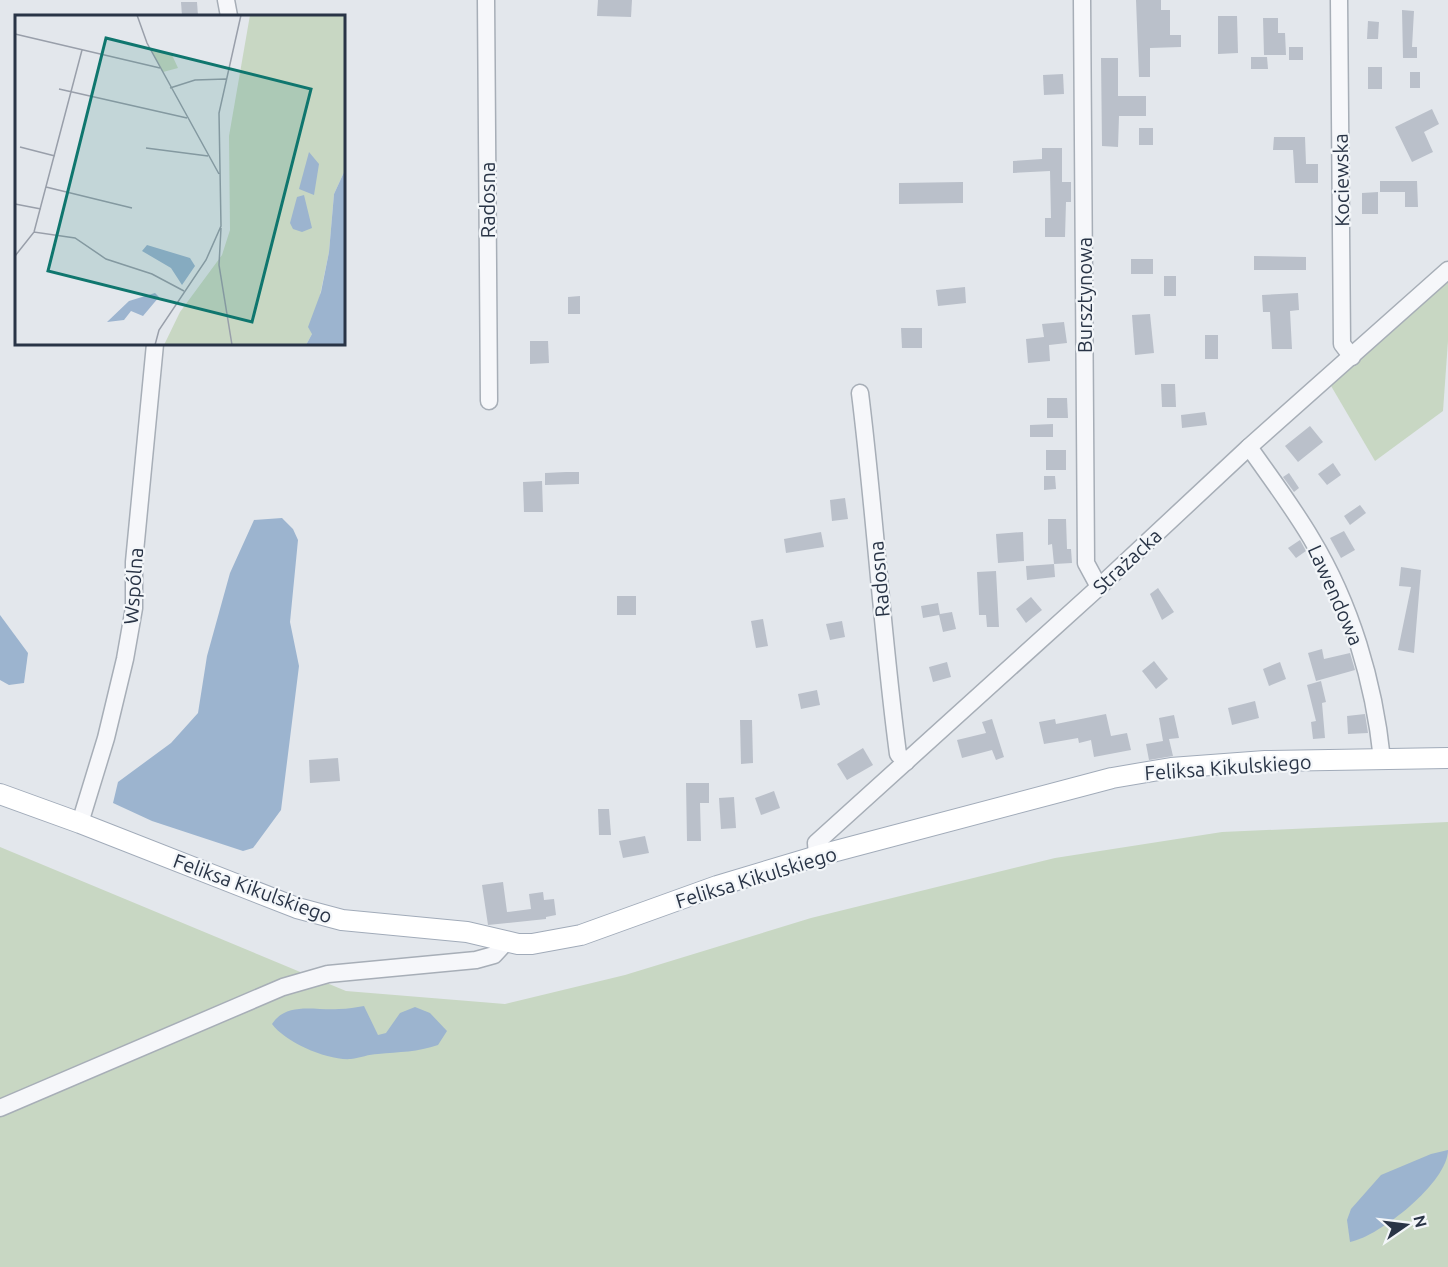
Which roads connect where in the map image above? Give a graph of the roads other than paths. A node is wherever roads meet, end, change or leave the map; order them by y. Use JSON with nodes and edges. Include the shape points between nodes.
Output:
{"nodes":[{"id":1,"x":226,"y":0,"type":"edge"},
{"id":2,"x":486,"y":0,"type":"edge"},
{"id":3,"x":1082,"y":0,"type":"edge"},
{"id":4,"x":1339,"y":0,"type":"edge"},
{"id":5,"x":229,"y":15,"type":"edge"},
{"id":6,"x":1448,"y":270,"type":"edge"},
{"id":7,"x":155,"y":345,"type":"edge"},
{"id":8,"x":1352,"y":357,"type":"junction"},
{"id":9,"x":860,"y":393,"type":"dead end"},
{"id":10,"x":489,"y":401,"type":"dead end"},
{"id":11,"x":1249,"y":447,"type":"junction"},
{"id":12,"x":1099,"y":587,"type":"junction"},
{"id":13,"x":1448,"y":758,"type":"edge"},
{"id":14,"x":1382,"y":759,"type":"junction"},
{"id":15,"x":906,"y":762,"type":"junction"},
{"id":16,"x":0,"y":794,"type":"edge"},
{"id":17,"x":80,"y":823,"type":"junction"},
{"id":18,"x":816,"y":856,"type":"junction"},
{"id":19,"x":507,"y":941,"type":"junction"},
{"id":20,"x":0,"y":1108,"type":"edge"}],
"edges":[{"from":1,"to":5,"type":"street"},
{"from":2,"to":10,"type":"street","name":"Radosna"},
{"from":3,"to":12,"type":"street","name":"Bursztynowa","via":[[1086,563]]},
{"from":4,"to":8,"type":"street","name":"Kociewska","via":[[1342,344]]},
{"from":6,"to":8,"type":"street","name":"Strażacka"},
{"from":7,"to":17,"type":"street","name":"Wspólna","via":[[134,562],[134,608],[111,716]]},
{"from":8,"to":11,"type":"street","name":"Strażacka"},
{"from":9,"to":15,"type":"street","name":"Radosna","via":[[886,661],[898,754]]},
{"from":11,"to":12,"type":"street","name":"Strażacka"},
{"from":11,"to":14,"type":"street","name":"Lawendowa","via":[[1302,523],[1333,580],[1364,659],[1377,713]]},
{"from":12,"to":15,"type":"street","name":"Strażacka"},
{"from":13,"to":14,"type":"main road","name":"Feliksa Kikulskiego"},
{"from":14,"to":18,"type":"main road","name":"Feliksa Kikulskiego","via":[[1266,761],[1171,768],[1112,778]]},
{"from":15,"to":18,"type":"street","name":"Strażacka","via":[[816,843]]},
{"from":16,"to":17,"type":"main road","name":"Feliksa Kikulskiego"},
{"from":17,"to":19,"type":"main road","name":"Feliksa Kikulskiego","via":[[308,911],[342,920],[467,932]]},
{"from":18,"to":19,"type":"main road","name":"Feliksa Kikulskiego","via":[[580,935],[538,943]]},
{"from":19,"to":20,"type":"street","via":[[494,955],[476,960],[328,974],[283,987]]}]}
